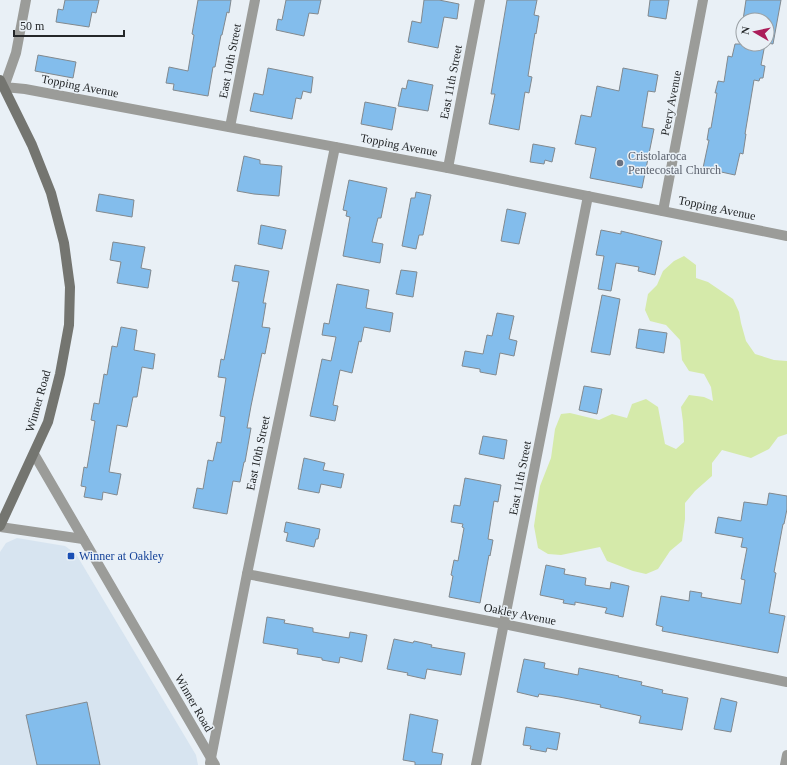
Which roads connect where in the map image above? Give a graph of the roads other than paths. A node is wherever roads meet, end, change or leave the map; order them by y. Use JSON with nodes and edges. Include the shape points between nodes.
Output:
{"nodes":[{"id":1,"x":26,"y":0,"type":"edge"},
{"id":2,"x":255,"y":0,"type":"edge"},
{"id":3,"x":480,"y":0,"type":"edge"},
{"id":4,"x":703,"y":0,"type":"edge"},
{"id":5,"x":2,"y":84,"type":"edge"},
{"id":6,"x":230,"y":127,"type":"junction"},
{"id":7,"x":335,"y":146,"type":"junction"},
{"id":8,"x":448,"y":168,"type":"junction"},
{"id":9,"x":588,"y":196,"type":"junction"},
{"id":10,"x":663,"y":211,"type":"junction"},
{"id":11,"x":787,"y":236,"type":"edge"},
{"id":12,"x":34,"y":454,"type":"junction"},
{"id":13,"x":0,"y":526,"type":"edge"},
{"id":14,"x":84,"y":539,"type":"junction"},
{"id":15,"x":247,"y":574,"type":"junction"},
{"id":16,"x":504,"y":624,"type":"junction"},
{"id":17,"x":787,"y":682,"type":"edge"},
{"id":18,"x":787,"y":755,"type":"edge"},
{"id":19,"x":212,"y":763,"type":"edge"},
{"id":20,"x":476,"y":765,"type":"edge"},
{"id":21,"x":785,"y":765,"type":"edge"}],
"edges":[{"from":1,"to":5,"type":"street","via":[[16,53]]},
{"from":2,"to":6,"type":"street","name":"East 10th Street"},
{"from":3,"to":8,"type":"street","name":"East 11th Street"},
{"from":4,"to":10,"type":"street","name":"Peery Avenue"},
{"from":5,"to":6,"type":"street","name":"Topping Avenue"},
{"from":5,"to":12,"type":"main road","name":"Winner Road","via":[[32,145],[51,193],[64,243],[70,287],[69,325],[60,374],[48,422]]},
{"from":6,"to":7,"type":"street","name":"Topping Avenue"},
{"from":7,"to":8,"type":"street","name":"Topping Avenue"},
{"from":7,"to":15,"type":"street","name":"East 10th Street"},
{"from":8,"to":9,"type":"street","name":"Topping Avenue"},
{"from":9,"to":10,"type":"street","name":"Topping Avenue"},
{"from":9,"to":16,"type":"street","name":"East 11th Street"},
{"from":10,"to":11,"type":"street","name":"Topping Avenue"},
{"from":12,"to":13,"type":"main road"},
{"from":12,"to":14,"type":"street","name":"Winner Road"},
{"from":13,"to":14,"type":"street"},
{"from":14,"to":19,"type":"street","name":"Winner Road"},
{"from":15,"to":16,"type":"street","name":"Oakley Avenue"},
{"from":15,"to":19,"type":"street","name":"East 10th Street"},
{"from":16,"to":17,"type":"street","name":"Oakley Avenue"},
{"from":16,"to":20,"type":"street","name":"East 11th Street"},
{"from":18,"to":21,"type":"street"}]}
